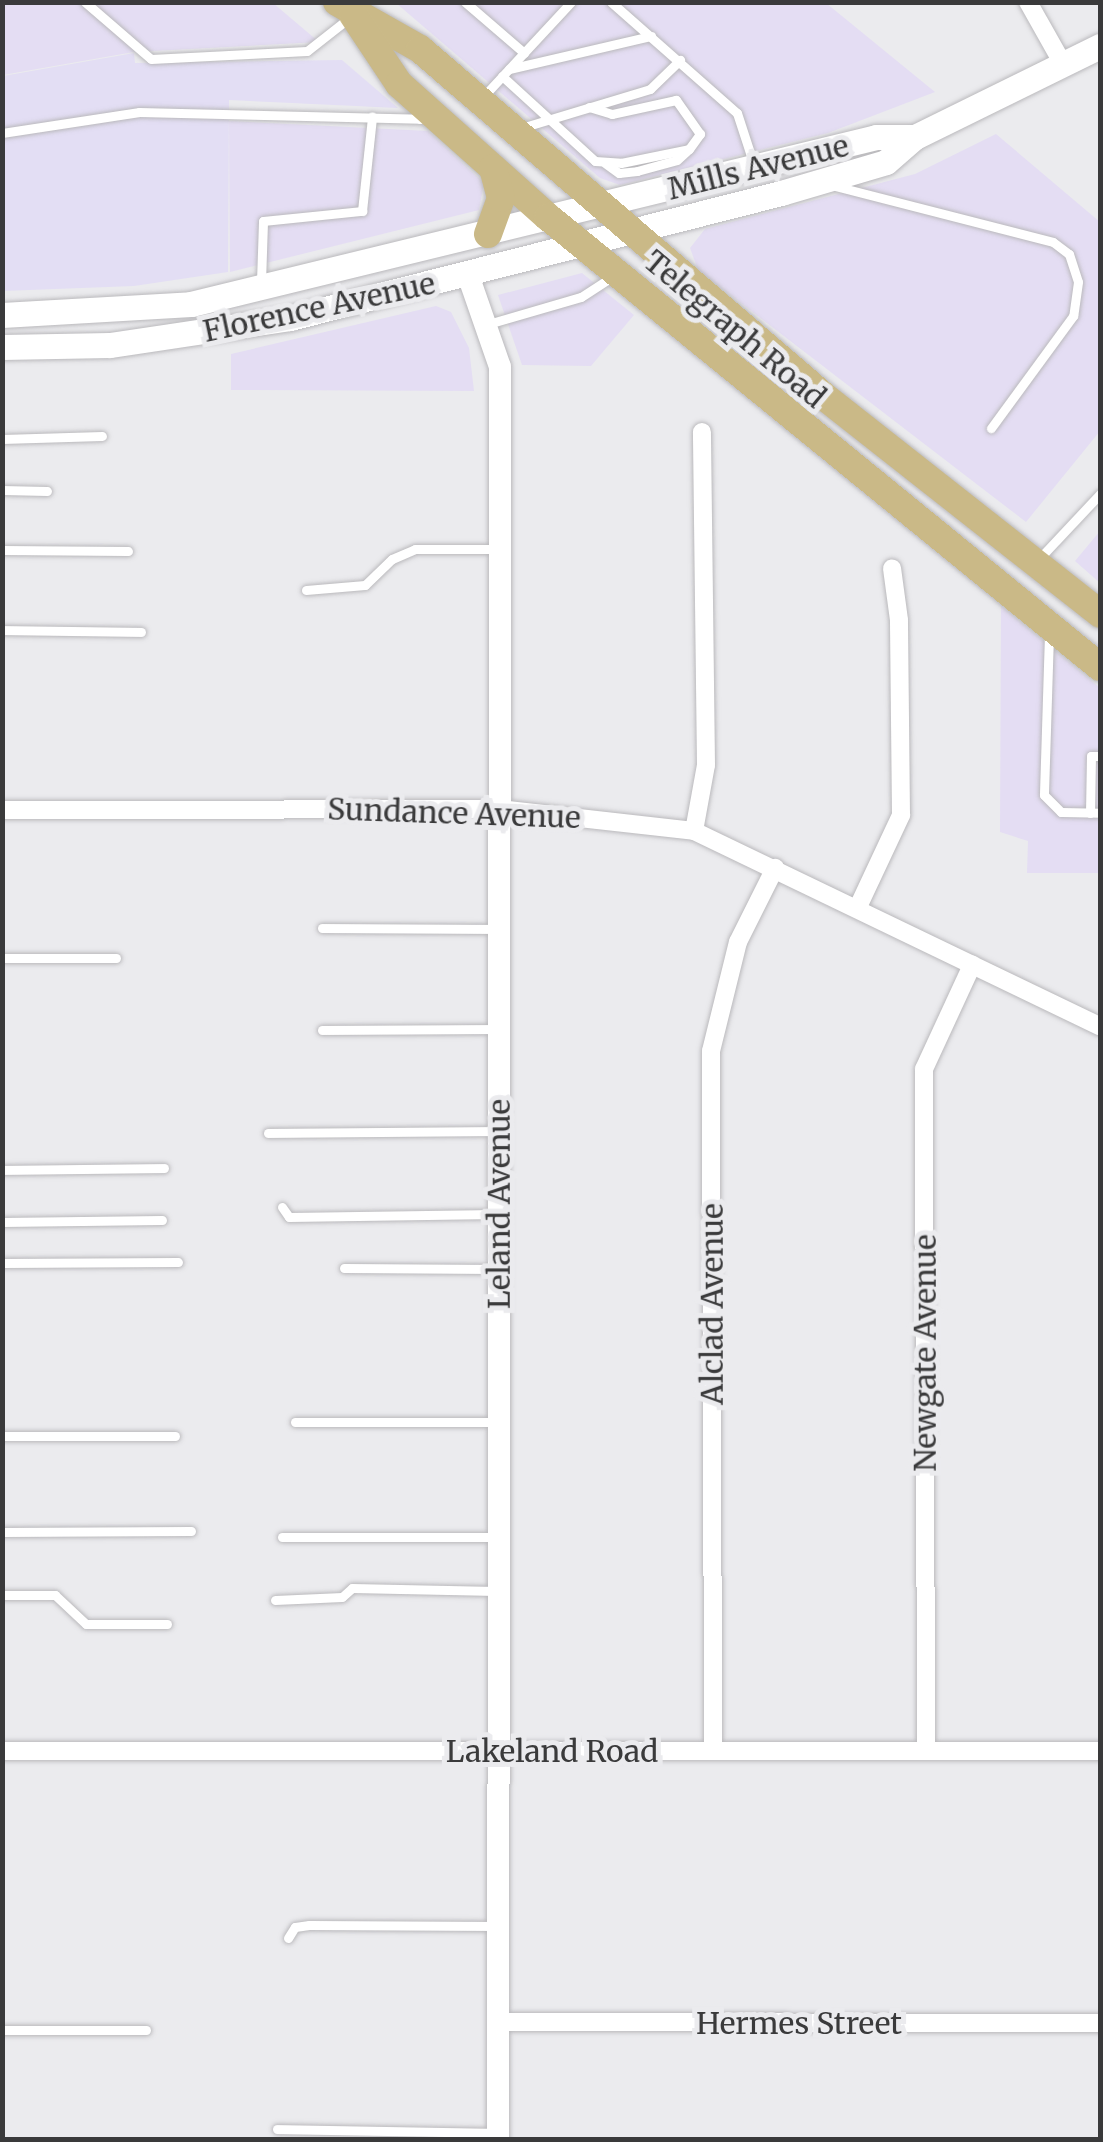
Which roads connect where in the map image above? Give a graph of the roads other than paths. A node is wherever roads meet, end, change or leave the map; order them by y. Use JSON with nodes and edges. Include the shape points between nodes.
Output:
{"nodes":[{"id":1,"x":85,"y":2,"type":"edge"},
{"id":2,"x":465,"y":2,"type":"edge"},
{"id":3,"x":572,"y":2,"type":"edge"},
{"id":4,"x":611,"y":2,"type":"edge"},
{"id":5,"x":1028,"y":2,"type":"edge"},
{"id":6,"x":355,"y":7,"type":"edge"},
{"id":7,"x":651,"y":36,"type":"junction"},
{"id":8,"x":1100,"y":46,"type":"edge"},
{"id":9,"x":524,"y":53,"type":"junction"},
{"id":10,"x":680,"y":60,"type":"junction"},
{"id":11,"x":1064,"y":66,"type":"junction"},
{"id":12,"x":506,"y":73,"type":"junction"},
{"id":13,"x":479,"y":101,"type":"junction"},
{"id":14,"x":589,"y":107,"type":"junction"},
{"id":15,"x":429,"y":110,"type":"junction"},
{"id":16,"x":372,"y":116,"type":"junction"},
{"id":17,"x":552,"y":118,"type":"junction"},
{"id":18,"x":514,"y":131,"type":"junction"},
{"id":19,"x":2,"y":133,"type":"edge"},
{"id":20,"x":915,"y":137,"type":"junction"},
{"id":21,"x":493,"y":168,"type":"junction"},
{"id":22,"x":755,"y":168,"type":"junction"},
{"id":23,"x":819,"y":182,"type":"junction"},
{"id":24,"x":602,"y":204,"type":"junction"},
{"id":25,"x":548,"y":217,"type":"junction"},
{"id":26,"x":630,"y":231,"type":"junction"},
{"id":27,"x":488,"y":234,"type":"junction"},
{"id":28,"x":582,"y":244,"type":"junction"},
{"id":29,"x":617,"y":273,"type":"junction"},
{"id":30,"x":468,"y":275,"type":"junction"},
{"id":31,"x":262,"y":290,"type":"junction"},
{"id":32,"x":2,"y":316,"type":"edge"},
{"id":33,"x":486,"y":324,"type":"junction"},
{"id":34,"x":234,"y":329,"type":"junction"},
{"id":35,"x":2,"y":347,"type":"edge"},
{"id":36,"x":990,"y":428,"type":"dead end"},
{"id":37,"x":702,"y":432,"type":"dead end"},
{"id":38,"x":102,"y":436,"type":"dead end"},
{"id":39,"x":2,"y":438,"type":"edge"},
{"id":40,"x":2,"y":490,"type":"edge"},
{"id":41,"x":46,"y":491,"type":"dead end"},
{"id":42,"x":1100,"y":494,"type":"edge"},
{"id":43,"x":500,"y":549,"type":"junction"},
{"id":44,"x":2,"y":550,"type":"edge"},
{"id":45,"x":128,"y":552,"type":"dead end"},
{"id":46,"x":1035,"y":563,"type":"junction"},
{"id":47,"x":892,"y":568,"type":"dead end"},
{"id":48,"x":306,"y":590,"type":"dead end"},
{"id":49,"x":1100,"y":614,"type":"edge"},
{"id":50,"x":1050,"y":626,"type":"junction"},
{"id":51,"x":2,"y":630,"type":"edge"},
{"id":52,"x":142,"y":632,"type":"dead end"},
{"id":53,"x":1100,"y":666,"type":"edge"},
{"id":54,"x":1096,"y":756,"type":"edge"},
{"id":55,"x":500,"y":808,"type":"junction"},
{"id":56,"x":2,"y":810,"type":"edge"},
{"id":57,"x":1095,"y":813,"type":"edge"},
{"id":58,"x":694,"y":831,"type":"junction"},
{"id":59,"x":775,"y":868,"type":"junction"},
{"id":60,"x":858,"y":907,"type":"junction"},
{"id":61,"x":322,"y":928,"type":"dead end"},
{"id":62,"x":500,"y":928,"type":"junction"},
{"id":63,"x":2,"y":958,"type":"edge"},
{"id":64,"x":116,"y":958,"type":"dead end"},
{"id":65,"x":972,"y":966,"type":"junction"},
{"id":66,"x":1100,"y":1026,"type":"edge"},
{"id":67,"x":499,"y":1029,"type":"junction"},
{"id":68,"x":322,"y":1030,"type":"dead end"},
{"id":69,"x":499,"y":1131,"type":"junction"},
{"id":70,"x":268,"y":1133,"type":"dead end"},
{"id":71,"x":164,"y":1168,"type":"dead end"},
{"id":72,"x":2,"y":1170,"type":"edge"},
{"id":73,"x":282,"y":1207,"type":"dead end"},
{"id":74,"x":499,"y":1214,"type":"junction"},
{"id":75,"x":162,"y":1220,"type":"dead end"},
{"id":76,"x":2,"y":1222,"type":"edge"},
{"id":77,"x":178,"y":1262,"type":"dead end"},
{"id":78,"x":2,"y":1263,"type":"edge"},
{"id":79,"x":344,"y":1268,"type":"dead end"},
{"id":80,"x":499,"y":1269,"type":"junction"},
{"id":81,"x":295,"y":1422,"type":"dead end"},
{"id":82,"x":499,"y":1422,"type":"junction"},
{"id":83,"x":2,"y":1436,"type":"edge"},
{"id":84,"x":175,"y":1436,"type":"dead end"},
{"id":85,"x":2,"y":1532,"type":"edge"},
{"id":86,"x":191,"y":1532,"type":"dead end"},
{"id":87,"x":282,"y":1537,"type":"dead end"},
{"id":88,"x":499,"y":1537,"type":"junction"},
{"id":89,"x":499,"y":1590,"type":"junction"},
{"id":90,"x":2,"y":1595,"type":"edge"},
{"id":91,"x":275,"y":1600,"type":"dead end"},
{"id":92,"x":167,"y":1624,"type":"dead end"},
{"id":93,"x":2,"y":1751,"type":"edge"},
{"id":94,"x":498,"y":1751,"type":"junction"},
{"id":95,"x":713,"y":1751,"type":"junction"},
{"id":96,"x":926,"y":1751,"type":"junction"},
{"id":97,"x":1100,"y":1751,"type":"edge"},
{"id":98,"x":498,"y":1926,"type":"junction"},
{"id":99,"x":288,"y":1938,"type":"dead end"},
{"id":100,"x":498,"y":2022,"type":"junction"},
{"id":101,"x":1100,"y":2023,"type":"edge"},
{"id":102,"x":2,"y":2030,"type":"edge"},
{"id":103,"x":146,"y":2030,"type":"dead end"},
{"id":104,"x":277,"y":2129,"type":"dead end"},
{"id":105,"x":498,"y":2136,"type":"edge"}],
"edges":[{"from":1,"to":6,"type":"lane","via":[[152,58],[307,51]]},
{"from":2,"to":9,"type":"lane"},
{"from":3,"to":9,"type":"lane"},
{"from":4,"to":7,"type":"lane"},
{"from":5,"to":11,"type":"street"},
{"from":6,"to":13,"type":"main road","name":"Telegraph Road","via":[[420,49]]},
{"from":6,"to":15,"type":"main road","name":"Telegraph Road","via":[[399,84]]},
{"from":7,"to":10,"type":"lane"},
{"from":7,"to":12,"type":"lane"},
{"from":8,"to":11,"type":"main road","name":"Mills Avenue"},
{"from":9,"to":12,"type":"lane"},
{"from":10,"to":14,"type":"lane","via":[[650,88]]},
{"from":10,"to":22,"type":"lane","via":[[737,113]]},
{"from":11,"to":20,"type":"main road","name":"Mills Avenue"},
{"from":12,"to":13,"type":"lane"},
{"from":12,"to":17,"type":"lane"},
{"from":13,"to":18,"type":"main road","name":"Telegraph Road"},
{"from":14,"to":17,"type":"lane"},
{"from":14,"to":17,"type":"lane","via":[[612,114],[676,100],[699,125],[688,149],[603,162]]},
{"from":15,"to":16,"type":"lane","via":[[420,118]]},
{"from":15,"to":21,"type":"main road","name":"Telegraph Road"},
{"from":16,"to":19,"type":"lane","via":[[139,112]]},
{"from":16,"to":31,"type":"lane","via":[[362,211],[264,221]]},
{"from":17,"to":18,"type":"lane"},
{"from":18,"to":24,"type":"main road","name":"Telegraph Road"},
{"from":20,"to":22,"type":"main road","name":"Mills Avenue","via":[[876,137]]},
{"from":20,"to":23,"type":"main road","name":"Mills Avenue","via":[[886,162]]},
{"from":21,"to":25,"type":"main road","name":"Telegraph Road"},
{"from":21,"to":27,"type":"main road","via":[[501,198]]},
{"from":22,"to":24,"type":"main road","name":"Mills Avenue"},
{"from":23,"to":26,"type":"main road","name":"Mills Avenue"},
{"from":23,"to":36,"type":"lane","via":[[1054,242],[1069,254],[1078,282],[1073,316]]},
{"from":24,"to":25,"type":"main road","name":"Florence Avenue"},
{"from":24,"to":26,"type":"main road","name":"Telegraph Road"},
{"from":25,"to":27,"type":"main road","name":"Florence Avenue"},
{"from":25,"to":28,"type":"main road","name":"Telegraph Road"},
{"from":26,"to":28,"type":"main road","name":"Florence Avenue"},
{"from":26,"to":46,"type":"main road","name":"Telegraph Road"},
{"from":27,"to":31,"type":"main road","name":"Florence Avenue"},
{"from":28,"to":29,"type":"main road","name":"Telegraph Road"},
{"from":28,"to":30,"type":"main road","name":"Florence Avenue"},
{"from":29,"to":33,"type":"lane","via":[[581,297]]},
{"from":29,"to":50,"type":"main road","name":"Telegraph Road"},
{"from":30,"to":33,"type":"street","name":"Leland Avenue"},
{"from":30,"to":34,"type":"main road","name":"Florence Avenue"},
{"from":31,"to":32,"type":"main road","name":"Florence Avenue","via":[[149,310]]},
{"from":31,"to":34,"type":"main road","via":[[255,310]]},
{"from":33,"to":43,"type":"street","name":"Leland Avenue","via":[[500,366]]},
{"from":34,"to":35,"type":"main road","name":"Florence Avenue","via":[[110,344]]},
{"from":37,"to":58,"type":"street","via":[[706,766]]},
{"from":38,"to":39,"type":"lane"},
{"from":40,"to":41,"type":"lane"},
{"from":42,"to":46,"type":"lane"},
{"from":43,"to":48,"type":"lane","via":[[415,549],[392,559],[365,585]]},
{"from":43,"to":55,"type":"street","name":"Leland Avenue"},
{"from":44,"to":45,"type":"lane"},
{"from":46,"to":49,"type":"main road","name":"Telegraph Road"},
{"from":47,"to":60,"type":"street","via":[[900,815]]},
{"from":50,"to":53,"type":"main road","name":"Telegraph Road"},
{"from":50,"to":57,"type":"lane","via":[[1044,796],[1061,812]]},
{"from":51,"to":52,"type":"lane"},
{"from":54,"to":57,"type":"lane"},
{"from":55,"to":56,"type":"street","name":"Sundance Avenue"},
{"from":55,"to":58,"type":"street","name":"Sundance Avenue"},
{"from":55,"to":62,"type":"street","name":"Leland Avenue"},
{"from":58,"to":59,"type":"street","name":"Sundance Avenue"},
{"from":59,"to":60,"type":"street","name":"Sundance Avenue"},
{"from":59,"to":95,"type":"street","name":"Alclad Avenue","via":[[738,942],[710,1051]]},
{"from":60,"to":65,"type":"street","name":"Sundance Avenue"},
{"from":61,"to":62,"type":"lane"},
{"from":62,"to":67,"type":"street","name":"Leland Avenue"},
{"from":63,"to":64,"type":"lane"},
{"from":65,"to":66,"type":"street","name":"Sundance Avenue"},
{"from":65,"to":96,"type":"street","name":"Newgate Avenue","via":[[924,1070]]},
{"from":67,"to":68,"type":"lane"},
{"from":67,"to":69,"type":"street","name":"Leland Avenue"},
{"from":69,"to":70,"type":"lane"},
{"from":69,"to":74,"type":"street","name":"Leland Avenue"},
{"from":71,"to":72,"type":"lane"},
{"from":73,"to":74,"type":"lane","via":[[289,1216]]},
{"from":74,"to":80,"type":"street","name":"Leland Avenue"},
{"from":75,"to":76,"type":"lane"},
{"from":77,"to":78,"type":"lane"},
{"from":79,"to":80,"type":"lane"},
{"from":80,"to":82,"type":"street","name":"Leland Avenue"},
{"from":81,"to":82,"type":"lane"},
{"from":82,"to":88,"type":"street","name":"Leland Avenue"},
{"from":83,"to":84,"type":"lane"},
{"from":85,"to":86,"type":"lane"},
{"from":87,"to":88,"type":"lane"},
{"from":88,"to":89,"type":"street","name":"Leland Avenue"},
{"from":89,"to":91,"type":"lane","via":[[352,1588],[342,1597]]},
{"from":89,"to":94,"type":"street","name":"Leland Avenue"},
{"from":90,"to":92,"type":"lane","via":[[54,1595],[86,1624]]},
{"from":93,"to":94,"type":"street","name":"Lakeland Road"},
{"from":94,"to":95,"type":"street","name":"Lakeland Road"},
{"from":94,"to":98,"type":"street","name":"Leland Avenue"},
{"from":95,"to":96,"type":"street","name":"Lakeland Road"},
{"from":96,"to":97,"type":"street","name":"Lakeland Road"},
{"from":98,"to":99,"type":"lane","via":[[309,1925],[295,1927]]},
{"from":98,"to":100,"type":"street","name":"Leland Avenue"},
{"from":100,"to":101,"type":"street","name":"Hermes Street"},
{"from":100,"to":105,"type":"street","name":"Leland Avenue"},
{"from":102,"to":103,"type":"lane"},
{"from":104,"to":105,"type":"lane"}]}
